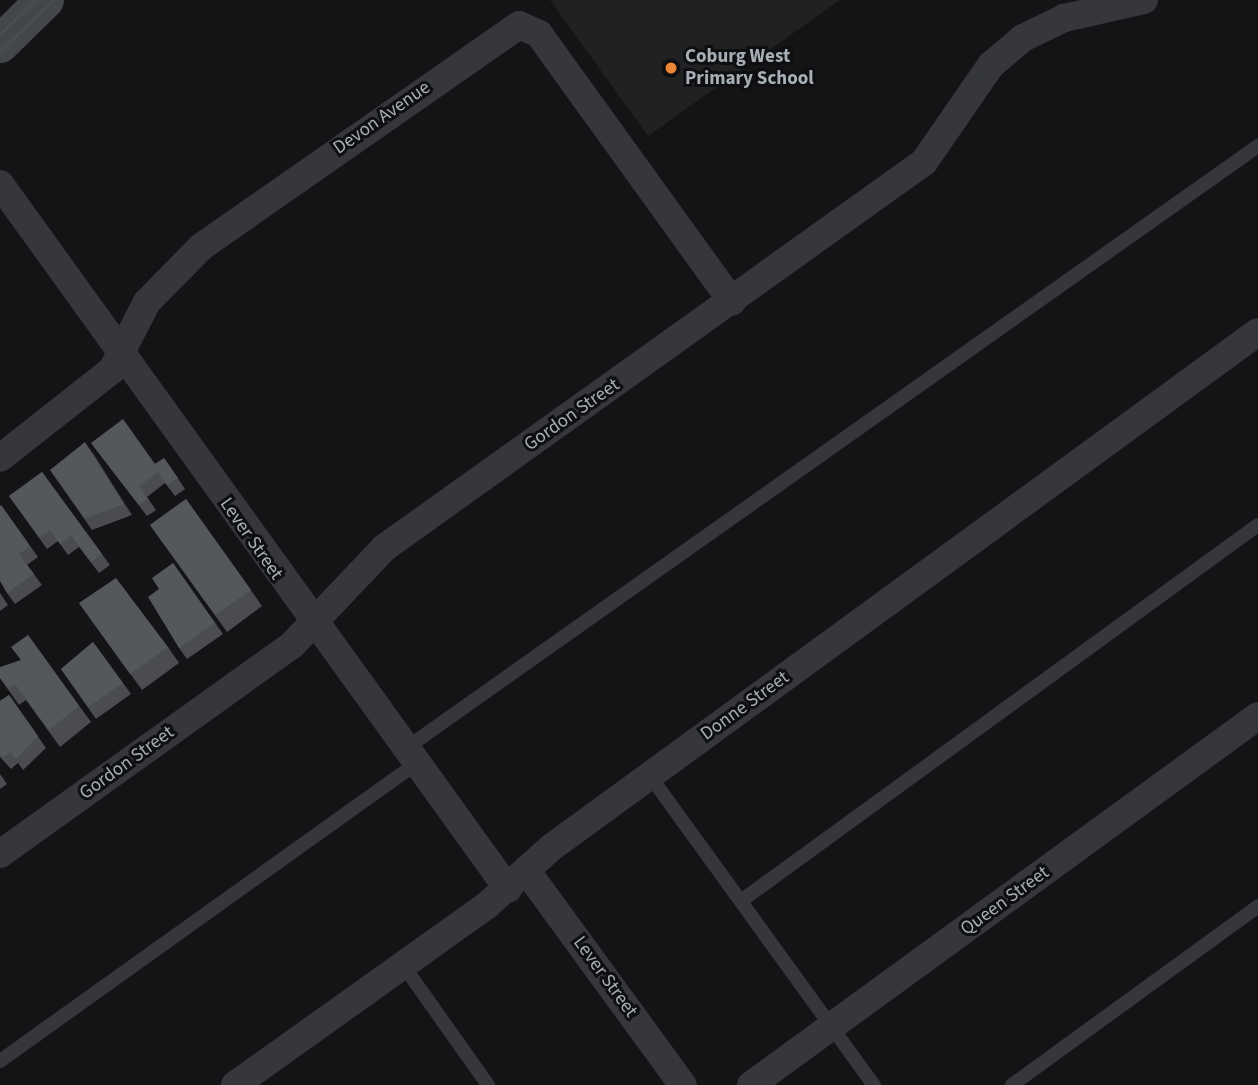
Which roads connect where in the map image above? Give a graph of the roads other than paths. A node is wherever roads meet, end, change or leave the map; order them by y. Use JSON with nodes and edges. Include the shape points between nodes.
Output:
{"nodes":[{"id":1,"x":45,"y":0,"type":"edge"},
{"id":2,"x":1144,"y":0,"type":"edge"},
{"id":3,"x":0,"y":44,"type":"edge"},
{"id":4,"x":1258,"y":146,"type":"edge"},
{"id":5,"x":0,"y":184,"type":"edge"},
{"id":6,"x":732,"y":302,"type":"junction"},
{"id":7,"x":1258,"y":332,"type":"edge"},
{"id":8,"x":118,"y":354,"type":"junction"},
{"id":9,"x":0,"y":458,"type":"edge"},
{"id":10,"x":1258,"y":525,"type":"edge"},
{"id":11,"x":311,"y":623,"type":"junction"},
{"id":12,"x":1258,"y":716,"type":"edge"},
{"id":13,"x":408,"y":758,"type":"junction"},
{"id":14,"x":650,"y":776,"type":"junction"},
{"id":15,"x":0,"y":853,"type":"edge"},
{"id":16,"x":517,"y":879,"type":"junction"},
{"id":17,"x":741,"y":901,"type":"junction"},
{"id":18,"x":1258,"y":906,"type":"edge"},
{"id":19,"x":403,"y":965,"type":"junction"},
{"id":20,"x":831,"y":1027,"type":"junction"},
{"id":21,"x":0,"y":1061,"type":"edge"},
{"id":22,"x":235,"y":1085,"type":"edge"},
{"id":23,"x":488,"y":1085,"type":"edge"},
{"id":24,"x":682,"y":1085,"type":"edge"},
{"id":25,"x":751,"y":1085,"type":"edge"},
{"id":26,"x":874,"y":1085,"type":"edge"},
{"id":27,"x":1012,"y":1085,"type":"edge"}],
"edges":[{"from":1,"to":3,"type":"main road"},
{"from":2,"to":6,"type":"street","name":"Gordon Street","via":[[1064,18],[1023,38],[991,65],[924,162]]},
{"from":4,"to":13,"type":"lane"},
{"from":5,"to":8,"type":"street","name":"Lever Street"},
{"from":6,"to":8,"type":"street","name":"Devon Avenue","via":[[539,34],[519,25],[201,247],[154,292]]},
{"from":6,"to":11,"type":"street","name":"Gordon Street","via":[[384,548]]},
{"from":7,"to":14,"type":"street","name":"Donne Street"},
{"from":8,"to":9,"type":"street","name":"Devon Avenue","via":[[112,370],[75,405]]},
{"from":8,"to":11,"type":"street","name":"Lever Street"},
{"from":10,"to":17,"type":"lane"},
{"from":11,"to":13,"type":"street","name":"Lever Street"},
{"from":11,"to":15,"type":"street","name":"Gordon Street","via":[[292,645]]},
{"from":12,"to":20,"type":"street","name":"Queen Street"},
{"from":13,"to":16,"type":"street","name":"Lever Street"},
{"from":13,"to":21,"type":"lane"},
{"from":14,"to":16,"type":"street","name":"Donne Street"},
{"from":14,"to":17,"type":"lane"},
{"from":16,"to":19,"type":"street","name":"Donne Street"},
{"from":16,"to":24,"type":"street","name":"Lever Street"},
{"from":17,"to":20,"type":"lane"},
{"from":18,"to":27,"type":"lane"},
{"from":19,"to":22,"type":"street","name":"Donne Street"},
{"from":19,"to":23,"type":"lane"},
{"from":20,"to":25,"type":"street","name":"Queen Street"},
{"from":20,"to":26,"type":"lane"}]}
